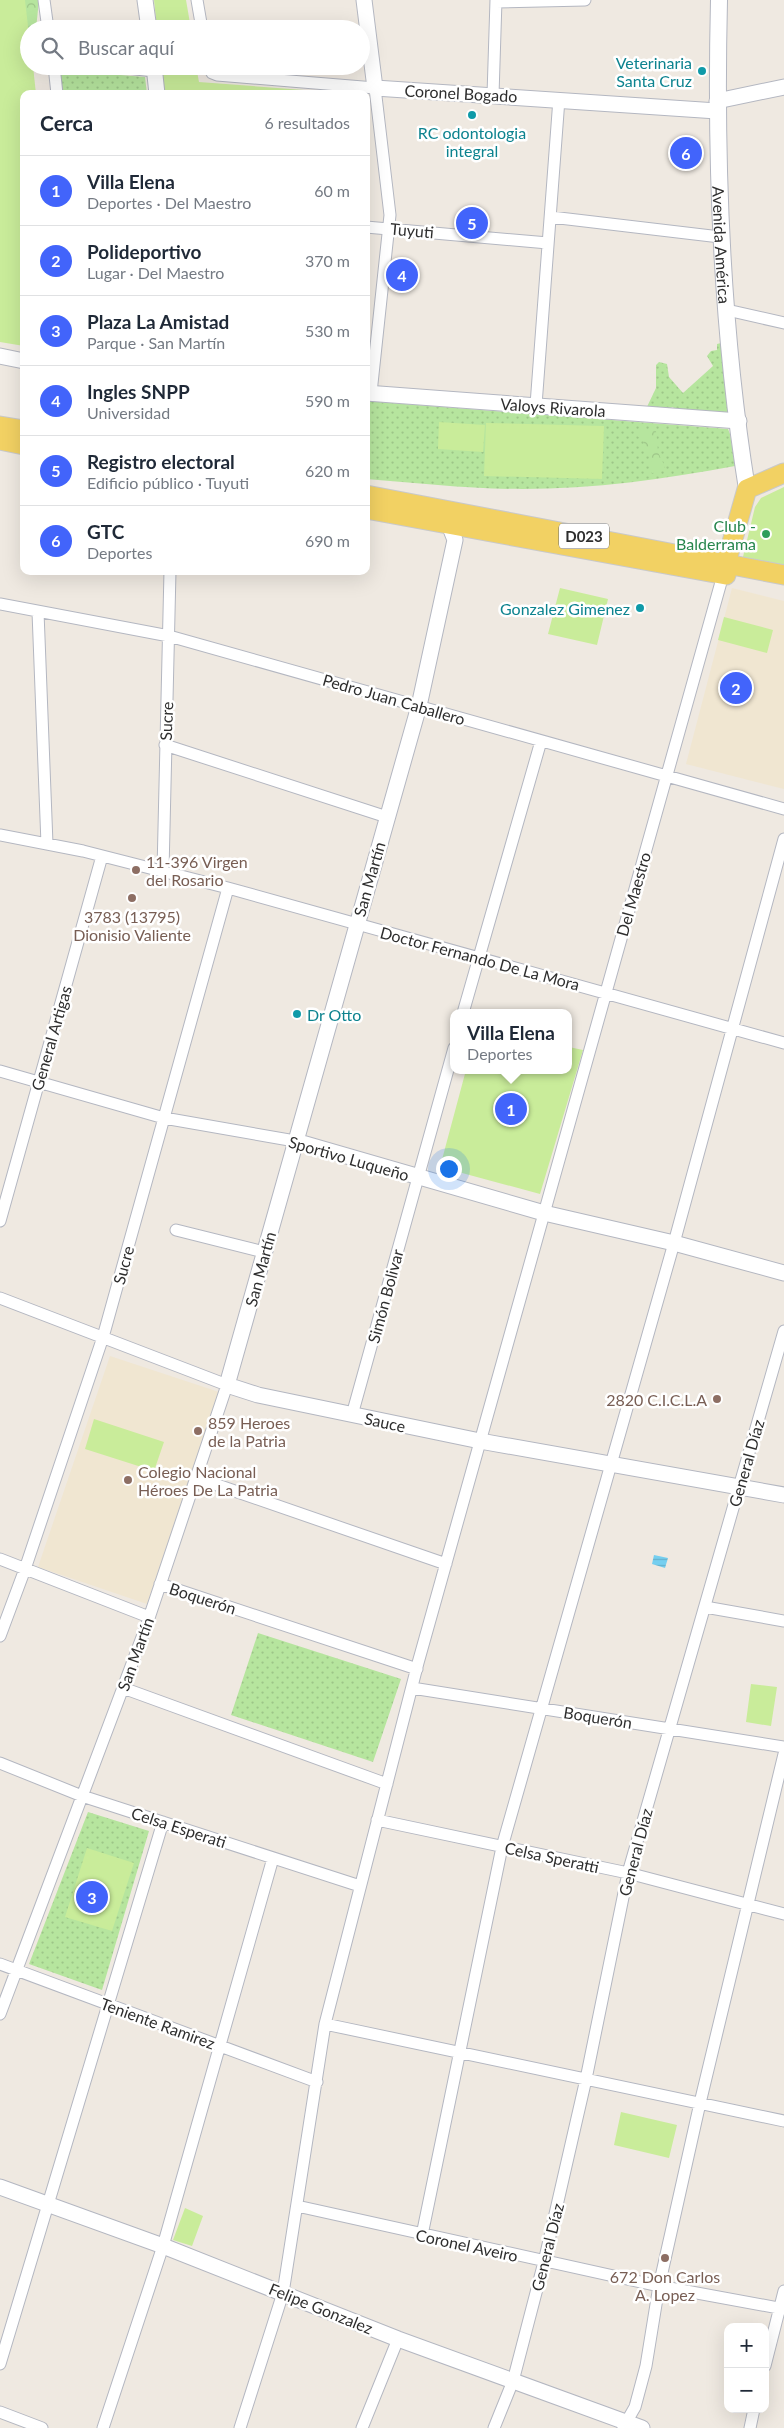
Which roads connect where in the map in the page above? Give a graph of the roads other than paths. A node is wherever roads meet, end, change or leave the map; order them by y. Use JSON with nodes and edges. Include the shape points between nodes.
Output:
{"nodes":[{"id":1,"x":44,"y":0,"type":"edge"},
{"id":2,"x":145,"y":0,"type":"edge"},
{"id":3,"x":197,"y":0,"type":"edge"},
{"id":4,"x":364,"y":0,"type":"edge"},
{"id":5,"x":585,"y":0,"type":"edge"},
{"id":6,"x":719,"y":0,"type":"edge"},
{"id":7,"x":496,"y":1,"type":"edge"},
{"id":8,"x":47,"y":20,"type":"edge"},
{"id":9,"x":148,"y":20,"type":"edge"},
{"id":10,"x":200,"y":20,"type":"edge"},
{"id":11,"x":366,"y":20,"type":"edge"},
{"id":12,"x":370,"y":48,"type":"edge"},
{"id":13,"x":55,"y":75,"type":"edge"},
{"id":14,"x":155,"y":75,"type":"edge"},
{"id":15,"x":216,"y":75,"type":"edge"},
{"id":16,"x":784,"y":87,"type":"edge"},
{"id":17,"x":375,"y":88,"type":"junction"},
{"id":18,"x":57,"y":90,"type":"edge"},
{"id":19,"x":157,"y":90,"type":"edge"},
{"id":20,"x":493,"y":95,"type":"junction"},
{"id":21,"x":559,"y":99,"type":"junction"},
{"id":22,"x":717,"y":106,"type":"junction"},
{"id":23,"x":551,"y":217,"type":"junction"},
{"id":24,"x":370,"y":227,"type":"edge"},
{"id":25,"x":389,"y":228,"type":"junction"},
{"id":26,"x":720,"y":236,"type":"junction"},
{"id":27,"x":548,"y":243,"type":"junction"},
{"id":28,"x":727,"y":310,"type":"junction"},
{"id":29,"x":784,"y":323,"type":"edge"},
{"id":30,"x":0,"y":356,"type":"edge"},
{"id":31,"x":20,"y":360,"type":"edge"},
{"id":32,"x":370,"y":377,"type":"edge"},
{"id":33,"x":370,"y":393,"type":"edge"},
{"id":34,"x":536,"y":405,"type":"junction"},
{"id":35,"x":739,"y":421,"type":"junction"},
{"id":36,"x":0,"y":426,"type":"edge"},
{"id":37,"x":20,"y":429,"type":"edge"},
{"id":38,"x":0,"y":440,"type":"edge"},
{"id":39,"x":20,"y":444,"type":"edge"},
{"id":40,"x":784,"y":474,"type":"edge"},
{"id":41,"x":747,"y":488,"type":"junction"},
{"id":42,"x":370,"y":497,"type":"edge"},
{"id":43,"x":370,"y":509,"type":"edge"},
{"id":44,"x":446,"y":517,"type":"junction"},
{"id":45,"x":725,"y":569,"type":"junction"},
{"id":46,"x":170,"y":575,"type":"edge"},
{"id":47,"x":784,"y":575,"type":"edge"},
{"id":48,"x":784,"y":586,"type":"edge"},
{"id":49,"x":0,"y":604,"type":"edge"},
{"id":50,"x":38,"y":612,"type":"junction"},
{"id":51,"x":169,"y":636,"type":"junction"},
{"id":52,"x":419,"y":706,"type":"junction"},
{"id":53,"x":541,"y":741,"type":"junction"},
{"id":54,"x":165,"y":745,"type":"junction"},
{"id":55,"x":666,"y":776,"type":"junction"},
{"id":56,"x":784,"y":809,"type":"edge"},
{"id":57,"x":387,"y":817,"type":"junction"},
{"id":58,"x":0,"y":834,"type":"edge"},
{"id":59,"x":784,"y":839,"type":"edge"},
{"id":60,"x":47,"y":844,"type":"junction"},
{"id":61,"x":102,"y":856,"type":"junction"},
{"id":62,"x":163,"y":871,"type":"junction"},
{"id":63,"x":228,"y":888,"type":"junction"},
{"id":64,"x":356,"y":924,"type":"junction"},
{"id":65,"x":478,"y":959,"type":"junction"},
{"id":66,"x":605,"y":993,"type":"junction"},
{"id":67,"x":464,"y":1009,"type":"edge"},
{"id":68,"x":733,"y":1028,"type":"junction"},
{"id":69,"x":784,"y":1043,"type":"edge"},
{"id":70,"x":450,"y":1062,"type":"edge"},
{"id":71,"x":0,"y":1071,"type":"edge"},
{"id":72,"x":39,"y":1082,"type":"junction"},
{"id":73,"x":164,"y":1118,"type":"junction"},
{"id":74,"x":294,"y":1141,"type":"junction"},
{"id":75,"x":417,"y":1177,"type":"junction"},
{"id":76,"x":544,"y":1213,"type":"junction"},
{"id":77,"x":0,"y":1221,"type":"edge"},
{"id":78,"x":176,"y":1230,"type":"dead end"},
{"id":79,"x":674,"y":1243,"type":"junction"},
{"id":80,"x":264,"y":1252,"type":"junction"},
{"id":81,"x":784,"y":1274,"type":"edge"},
{"id":82,"x":0,"y":1298,"type":"edge"},
{"id":83,"x":784,"y":1330,"type":"edge"},
{"id":84,"x":103,"y":1338,"type":"junction"},
{"id":85,"x":227,"y":1386,"type":"junction"},
{"id":86,"x":352,"y":1415,"type":"junction"},
{"id":87,"x":480,"y":1441,"type":"junction"},
{"id":88,"x":611,"y":1464,"type":"junction"},
{"id":89,"x":197,"y":1478,"type":"junction"},
{"id":90,"x":739,"y":1487,"type":"junction"},
{"id":91,"x":784,"y":1495,"type":"edge"},
{"id":92,"x":0,"y":1559,"type":"edge"},
{"id":93,"x":446,"y":1564,"type":"junction"},
{"id":94,"x":25,"y":1569,"type":"junction"},
{"id":95,"x":160,"y":1584,"type":"junction"},
{"id":96,"x":705,"y":1608,"type":"junction"},
{"id":97,"x":149,"y":1616,"type":"junction"},
{"id":98,"x":784,"y":1621,"type":"edge"},
{"id":99,"x":0,"y":1636,"type":"edge"},
{"id":100,"x":418,"y":1666,"type":"junction"},
{"id":101,"x":122,"y":1688,"type":"junction"},
{"id":102,"x":412,"y":1688,"type":"junction"},
{"id":103,"x":541,"y":1708,"type":"junction"},
{"id":104,"x":670,"y":1728,"type":"junction"},
{"id":105,"x":784,"y":1747,"type":"edge"},
{"id":106,"x":784,"y":1754,"type":"edge"},
{"id":107,"x":0,"y":1763,"type":"edge"},
{"id":108,"x":387,"y":1784,"type":"junction"},
{"id":109,"x":82,"y":1796,"type":"junction"},
{"id":110,"x":377,"y":1820,"type":"junction"},
{"id":111,"x":163,"y":1822,"type":"junction"},
{"id":112,"x":502,"y":1847,"type":"junction"},
{"id":113,"x":273,"y":1858,"type":"junction"},
{"id":114,"x":628,"y":1873,"type":"junction"},
{"id":115,"x":360,"y":1886,"type":"junction"},
{"id":116,"x":748,"y":1904,"type":"junction"},
{"id":117,"x":784,"y":1914,"type":"edge"},
{"id":118,"x":0,"y":1964,"type":"edge"},
{"id":119,"x":16,"y":1970,"type":"junction"},
{"id":120,"x":109,"y":2004,"type":"junction"},
{"id":121,"x":0,"y":2014,"type":"edge"},
{"id":122,"x":325,"y":2024,"type":"junction"},
{"id":123,"x":220,"y":2046,"type":"junction"},
{"id":124,"x":461,"y":2052,"type":"junction"},
{"id":125,"x":586,"y":2079,"type":"junction"},
{"id":126,"x":317,"y":2082,"type":"junction"},
{"id":127,"x":700,"y":2103,"type":"junction"},
{"id":128,"x":784,"y":2121,"type":"edge"},
{"id":129,"x":0,"y":2187,"type":"edge"},
{"id":130,"x":49,"y":2206,"type":"junction"},
{"id":131,"x":298,"y":2206,"type":"junction"},
{"id":132,"x":422,"y":2235,"type":"junction"},
{"id":133,"x":163,"y":2246,"type":"junction"},
{"id":134,"x":544,"y":2262,"type":"junction"},
{"id":135,"x":659,"y":2286,"type":"junction"},
{"id":136,"x":784,"y":2290,"type":"edge"},
{"id":137,"x":283,"y":2293,"type":"junction"},
{"id":138,"x":782,"y":2308,"type":"edge"},
{"id":139,"x":398,"y":2339,"type":"junction"},
{"id":140,"x":769,"y":2352,"type":"edge"},
{"id":141,"x":0,"y":2364,"type":"edge"},
{"id":142,"x":513,"y":2380,"type":"junction"},
{"id":143,"x":0,"y":2412,"type":"edge"},
{"id":144,"x":753,"y":2413,"type":"edge"},
{"id":145,"x":625,"y":2425,"type":"edge"},
{"id":146,"x":42,"y":2428,"type":"edge"},
{"id":147,"x":103,"y":2428,"type":"edge"},
{"id":148,"x":240,"y":2428,"type":"edge"},
{"id":149,"x":362,"y":2428,"type":"edge"},
{"id":150,"x":494,"y":2428,"type":"edge"},
{"id":151,"x":642,"y":2428,"type":"edge"},
{"id":152,"x":750,"y":2428,"type":"edge"}],
"edges":[{"from":1,"to":8,"type":"street"},
{"from":2,"to":9,"type":"street"},
{"from":3,"to":10,"type":"street"},
{"from":4,"to":11,"type":"street"},
{"from":5,"to":7,"type":"street"},
{"from":6,"to":22,"type":"main road","name":"Avenida América"},
{"from":7,"to":20,"type":"street"},
{"from":12,"to":17,"type":"street"},
{"from":13,"to":18,"type":"street"},
{"from":14,"to":19,"type":"street"},
{"from":15,"to":17,"type":"street","name":"Coronel Bogado"},
{"from":16,"to":22,"type":"street","name":"Coronel Bogado"},
{"from":17,"to":20,"type":"street","name":"Coronel Bogado"},
{"from":17,"to":25,"type":"street"},
{"from":20,"to":21,"type":"street","name":"Coronel Bogado"},
{"from":21,"to":22,"type":"street","name":"Coronel Bogado"},
{"from":21,"to":23,"type":"street"},
{"from":22,"to":26,"type":"main road","name":"Avenida América"},
{"from":23,"to":26,"type":"street"},
{"from":23,"to":27,"type":"street"},
{"from":24,"to":25,"type":"street","name":"Tuyuti"},
{"from":25,"to":27,"type":"street","name":"Tuyuti"},
{"from":25,"to":32,"type":"street"},
{"from":26,"to":28,"type":"main road","name":"Avenida América"},
{"from":27,"to":34,"type":"street"},
{"from":28,"to":29,"type":"street"},
{"from":28,"to":35,"type":"main road","name":"Avenida América"},
{"from":30,"to":31,"type":"street"},
{"from":33,"to":34,"type":"street","name":"Valoys Rivarola"},
{"from":34,"to":35,"type":"street","name":"Valoys Rivarola"},
{"from":35,"to":41,"type":"main road","name":"Avenida América"},
{"from":36,"to":37,"type":"main road"},
{"from":38,"to":39,"type":"main road"},
{"from":40,"to":41,"type":"main road"},
{"from":41,"to":45,"type":"main road"},
{"from":42,"to":44,"type":"main road","number":"D023"},
{"from":43,"to":44,"type":"main road","number":"D023"},
{"from":44,"to":45,"type":"main road","number":"D023"},
{"from":44,"to":52,"type":"street","name":"San Martín","via":[[455,540]]},
{"from":45,"to":47,"type":"main road","number":"D023"},
{"from":45,"to":48,"type":"main road","number":"D023"},
{"from":45,"to":55,"type":"street","name":"Del Maestro"},
{"from":46,"to":51,"type":"street","name":"Sucre"},
{"from":49,"to":50,"type":"street","name":"Pedro Juan Caballero"},
{"from":50,"to":51,"type":"street","name":"Pedro Juan Caballero"},
{"from":50,"to":60,"type":"street"},
{"from":51,"to":52,"type":"street","name":"Pedro Juan Caballero"},
{"from":51,"to":54,"type":"street","name":"Sucre"},
{"from":52,"to":53,"type":"street","name":"Pedro Juan Caballero"},
{"from":52,"to":57,"type":"street","name":"San Martín"},
{"from":53,"to":55,"type":"street","name":"Pedro Juan Caballero"},
{"from":53,"to":65,"type":"street"},
{"from":54,"to":57,"type":"street"},
{"from":54,"to":62,"type":"street","name":"Sucre"},
{"from":55,"to":56,"type":"street","name":"Pedro Juan Caballero"},
{"from":55,"to":66,"type":"street","name":"Del Maestro"},
{"from":57,"to":64,"type":"street","name":"San Martín"},
{"from":58,"to":60,"type":"street","name":"Doctor Fernando De La Mora"},
{"from":59,"to":68,"type":"street"},
{"from":60,"to":61,"type":"street","name":"Doctor Fernando De La Mora"},
{"from":61,"to":62,"type":"street","name":"Doctor Fernando De La Mora"},
{"from":61,"to":72,"type":"street","name":"General Artigas"},
{"from":62,"to":63,"type":"street","name":"Doctor Fernando De La Mora"},
{"from":63,"to":64,"type":"street","name":"Doctor Fernando De La Mora"},
{"from":63,"to":73,"type":"street","name":"Sucre"},
{"from":64,"to":65,"type":"street","name":"Doctor Fernando De La Mora"},
{"from":64,"to":74,"type":"street","name":"San Martín"},
{"from":65,"to":66,"type":"street","name":"Doctor Fernando De La Mora"},
{"from":65,"to":67,"type":"street"},
{"from":66,"to":68,"type":"street","name":"Doctor Fernando De La Mora"},
{"from":66,"to":76,"type":"street","name":"Del Maestro"},
{"from":68,"to":69,"type":"street","name":"Doctor Fernando De La Mora"},
{"from":68,"to":79,"type":"street"},
{"from":70,"to":75,"type":"street","name":"Simón Bolivar"},
{"from":71,"to":72,"type":"street","name":"Sportivo Luqueño"},
{"from":72,"to":73,"type":"street","name":"Sportivo Luqueño"},
{"from":72,"to":77,"type":"street","name":"General Artigas"},
{"from":73,"to":74,"type":"street","name":"Sportivo Luqueño"},
{"from":73,"to":84,"type":"street","name":"Sucre"},
{"from":74,"to":75,"type":"street","name":"Sportivo Luqueño"},
{"from":74,"to":80,"type":"street","name":"San Martín"},
{"from":75,"to":76,"type":"street","name":"Sportivo Luqueño"},
{"from":75,"to":86,"type":"street","name":"Simón Bolivar"},
{"from":76,"to":79,"type":"street","name":"Sportivo Luqueño"},
{"from":76,"to":87,"type":"street","name":"Del Maestro"},
{"from":78,"to":80,"type":"street"},
{"from":79,"to":81,"type":"street","name":"Sportivo Luqueño"},
{"from":79,"to":88,"type":"street"},
{"from":80,"to":85,"type":"street","name":"San Martín"},
{"from":82,"to":84,"type":"street","name":"Sauce"},
{"from":83,"to":90,"type":"street","name":"General Díaz"},
{"from":84,"to":85,"type":"street","name":"Sauce"},
{"from":84,"to":94,"type":"street","name":"Sucre"},
{"from":85,"to":86,"type":"street","name":"Sauce"},
{"from":85,"to":89,"type":"street","name":"San Martín"},
{"from":86,"to":87,"type":"street","name":"Sauce"},
{"from":87,"to":88,"type":"street","name":"Sauce"},
{"from":87,"to":93,"type":"street","name":"Del Maestro"},
{"from":88,"to":90,"type":"street","name":"Sauce"},
{"from":88,"to":103,"type":"street"},
{"from":89,"to":93,"type":"street"},
{"from":89,"to":95,"type":"street","name":"San Martín"},
{"from":90,"to":91,"type":"street","name":"Sauce"},
{"from":90,"to":96,"type":"street","name":"General Díaz"},
{"from":92,"to":94,"type":"street"},
{"from":93,"to":100,"type":"street","name":"Del Maestro"},
{"from":94,"to":97,"type":"street"},
{"from":94,"to":99,"type":"street","name":"Sucre"},
{"from":95,"to":97,"type":"street","name":"San Martín"},
{"from":95,"to":100,"type":"street","name":"Boquerón"},
{"from":96,"to":98,"type":"street"},
{"from":96,"to":104,"type":"street","name":"General Díaz"},
{"from":97,"to":101,"type":"street","name":"San Martín"},
{"from":100,"to":102,"type":"street","name":"Del Maestro"},
{"from":101,"to":108,"type":"street"},
{"from":101,"to":109,"type":"street","name":"San Martín"},
{"from":102,"to":103,"type":"street","name":"Boquerón"},
{"from":102,"to":108,"type":"street","name":"Del Maestro"},
{"from":103,"to":104,"type":"street","name":"Boquerón"},
{"from":103,"to":112,"type":"street"},
{"from":104,"to":105,"type":"street","name":"Boquerón"},
{"from":104,"to":114,"type":"street","name":"General Díaz"},
{"from":106,"to":116,"type":"street"},
{"from":107,"to":109,"type":"street","name":"Celsa Esperati"},
{"from":108,"to":110,"type":"street","name":"Del Maestro"},
{"from":109,"to":111,"type":"street","name":"Celsa Esperati"},
{"from":109,"to":119,"type":"street","name":"San Martín"},
{"from":110,"to":112,"type":"street","name":"Celsa Speratti"},
{"from":110,"to":115,"type":"street","name":"Del Maestro"},
{"from":111,"to":113,"type":"street","name":"Celsa Esperati"},
{"from":111,"to":120,"type":"street"},
{"from":112,"to":114,"type":"street","name":"Celsa Speratti"},
{"from":112,"to":124,"type":"street"},
{"from":113,"to":115,"type":"street","name":"Celsa Esperati"},
{"from":113,"to":123,"type":"street"},
{"from":114,"to":116,"type":"street","name":"Celsa Speratti"},
{"from":114,"to":125,"type":"street","name":"General Díaz"},
{"from":115,"to":122,"type":"street","name":"Del Maestro"},
{"from":116,"to":117,"type":"street","name":"Celsa Speratti"},
{"from":116,"to":127,"type":"street"},
{"from":118,"to":119,"type":"street","name":"Teniente Ramirez"},
{"from":119,"to":120,"type":"street","name":"Teniente Ramirez"},
{"from":119,"to":121,"type":"street","name":"San Martín"},
{"from":120,"to":123,"type":"street","name":"Teniente Ramirez"},
{"from":120,"to":130,"type":"street"},
{"from":122,"to":124,"type":"street"},
{"from":122,"to":126,"type":"street","name":"Del Maestro"},
{"from":123,"to":126,"type":"street","name":"Teniente Ramirez"},
{"from":123,"to":133,"type":"street"},
{"from":124,"to":125,"type":"street"},
{"from":124,"to":132,"type":"street"},
{"from":125,"to":127,"type":"street"},
{"from":125,"to":134,"type":"street","name":"General Díaz"},
{"from":126,"to":131,"type":"street","name":"Del Maestro"},
{"from":127,"to":128,"type":"street"},
{"from":127,"to":135,"type":"street"},
{"from":129,"to":130,"type":"street","name":"Felipe Gonzalez"},
{"from":130,"to":133,"type":"street","name":"Felipe Gonzalez"},
{"from":130,"to":141,"type":"street"},
{"from":131,"to":132,"type":"street","name":"Coronel Aveiro"},
{"from":131,"to":137,"type":"street","name":"Del Maestro"},
{"from":132,"to":134,"type":"street","name":"Coronel Aveiro"},
{"from":133,"to":137,"type":"street","name":"Felipe Gonzalez"},
{"from":133,"to":147,"type":"street"},
{"from":134,"to":135,"type":"street","name":"Coronel Aveiro"},
{"from":134,"to":142,"type":"street","name":"General Díaz"},
{"from":135,"to":138,"type":"street","name":"Coronel Aveiro"},
{"from":135,"to":145,"type":"street","via":[[646,2366],[635,2407]]},
{"from":136,"to":138,"type":"street"},
{"from":137,"to":139,"type":"street","name":"Felipe Gonzalez"},
{"from":137,"to":148,"type":"street","name":"Del Maestro"},
{"from":138,"to":140,"type":"street"},
{"from":139,"to":142,"type":"street","name":"Felipe Gonzalez"},
{"from":139,"to":149,"type":"street"},
{"from":142,"to":145,"type":"street","name":"Felipe Gonzalez"},
{"from":142,"to":150,"type":"street","name":"General Díaz"},
{"from":143,"to":146,"type":"street"},
{"from":144,"to":152,"type":"street"},
{"from":145,"to":151,"type":"street","name":"Felipe Gonzalez"}]}
